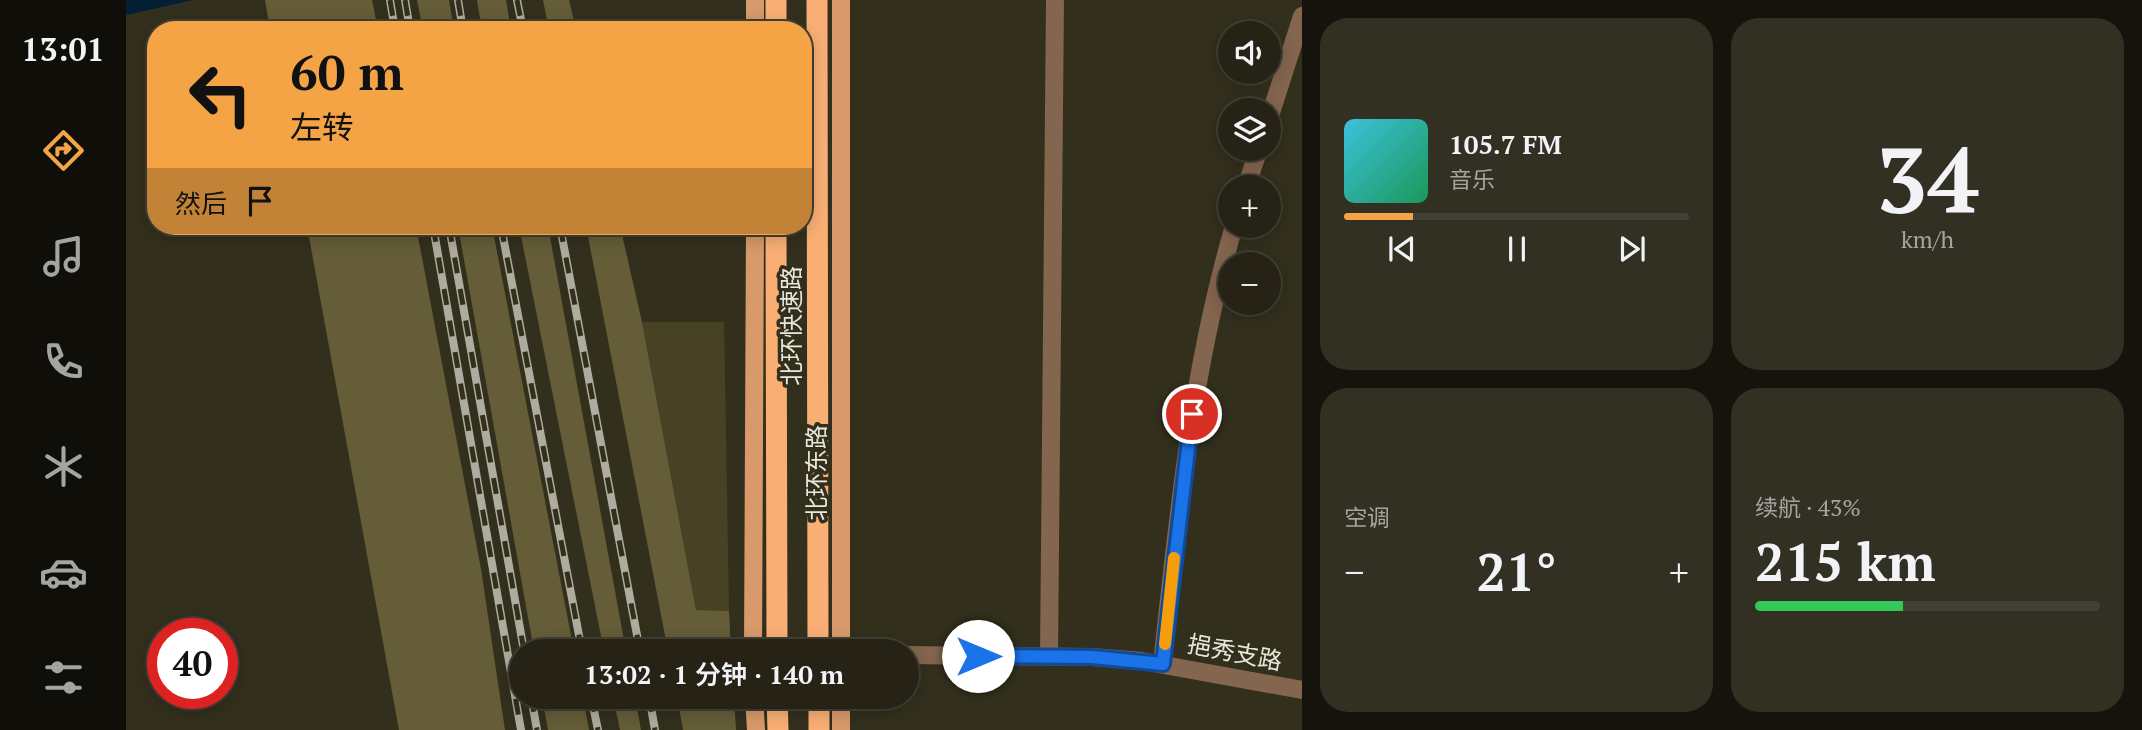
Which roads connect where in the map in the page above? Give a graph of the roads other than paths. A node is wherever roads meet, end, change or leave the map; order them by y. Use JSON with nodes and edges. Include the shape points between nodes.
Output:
{"nodes":[{"id":1,"x":755,"y":0,"type":"edge"},
{"id":2,"x":776,"y":0,"type":"edge"},
{"id":3,"x":817,"y":0,"type":"edge"},
{"id":4,"x":841,"y":0,"type":"edge"},
{"id":5,"x":1055,"y":0,"type":"edge"},
{"id":6,"x":1302,"y":16,"type":"edge"},
{"id":7,"x":755,"y":21,"type":"edge"},
{"id":8,"x":776,"y":21,"type":"edge"},
{"id":9,"x":1276,"y":98,"type":"edge"},
{"id":10,"x":755,"y":235,"type":"edge"},
{"id":11,"x":776,"y":235,"type":"edge"},
{"id":12,"x":1231,"y":238,"type":"edge"},
{"id":13,"x":753,"y":639,"type":"edge"},
{"id":14,"x":777,"y":639,"type":"edge"},
{"id":15,"x":818,"y":639,"type":"edge"},
{"id":16,"x":841,"y":639,"type":"edge"},
{"id":17,"x":919,"y":655,"type":"edge"},
{"id":18,"x":1049,"y":656,"type":"junction"},
{"id":19,"x":1163,"y":664,"type":"junction"},
{"id":20,"x":1302,"y":690,"type":"edge"},
{"id":21,"x":755,"y":709,"type":"edge"},
{"id":22,"x":841,"y":709,"type":"edge"},
{"id":23,"x":756,"y":730,"type":"edge"},
{"id":24,"x":841,"y":730,"type":"edge"}],
"edges":[{"from":1,"to":7,"type":"main road"},
{"from":2,"to":8,"type":"highway"},
{"from":3,"to":15,"type":"highway","name":"北环快速路"},
{"from":4,"to":16,"type":"main road","name":"北环东路"},
{"from":5,"to":18,"type":"street"},
{"from":6,"to":9,"type":"street"},
{"from":10,"to":13,"type":"main road"},
{"from":11,"to":14,"type":"highway","name":"北环快速路"},
{"from":12,"to":19,"type":"street","via":[[1200,360]]},
{"from":17,"to":18,"type":"street","name":"挹秀支路"},
{"from":18,"to":19,"type":"street","name":"挹秀支路"},
{"from":19,"to":20,"type":"street","name":"挹秀支路"},
{"from":21,"to":23,"type":"main road"},
{"from":22,"to":24,"type":"main road"}]}
